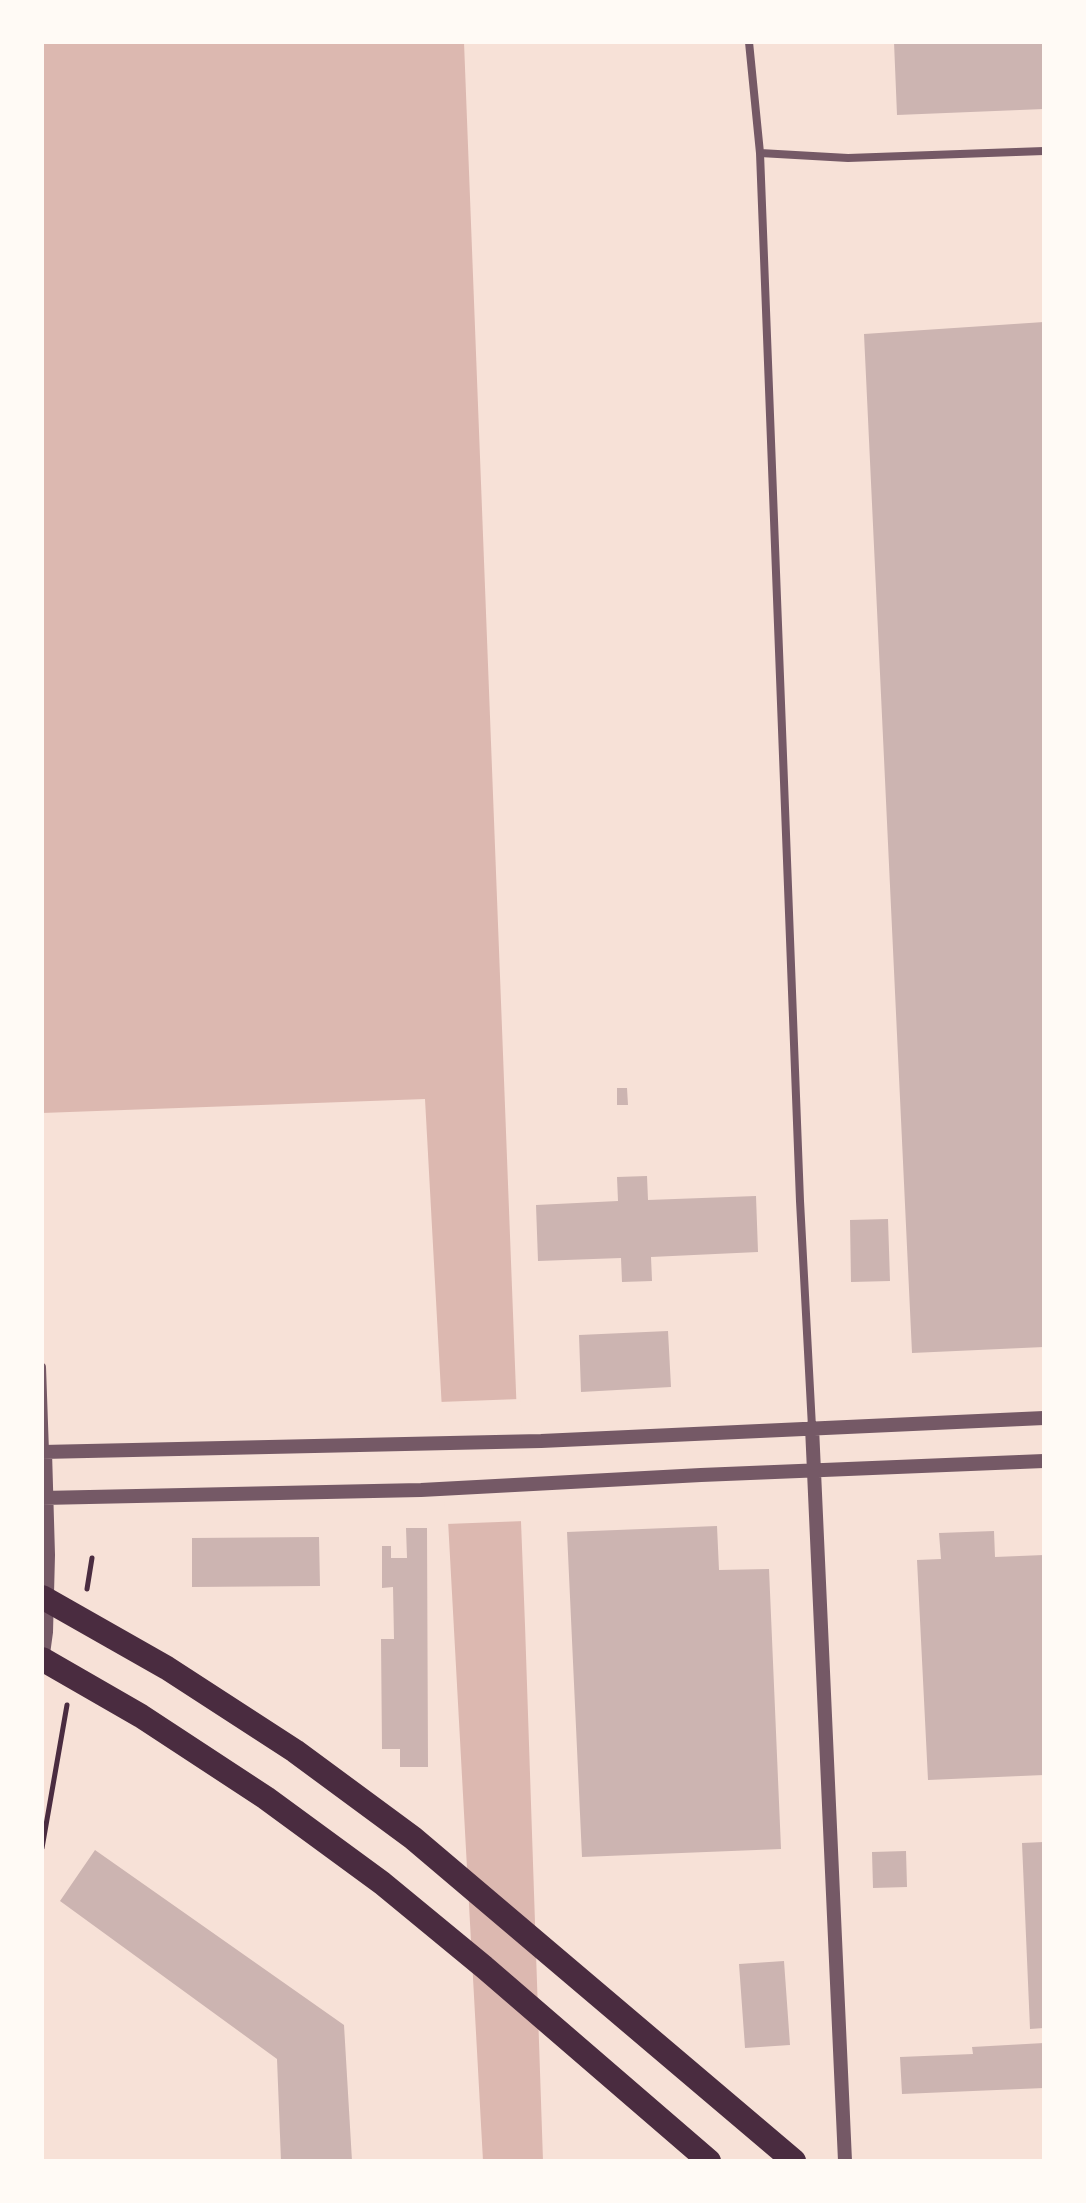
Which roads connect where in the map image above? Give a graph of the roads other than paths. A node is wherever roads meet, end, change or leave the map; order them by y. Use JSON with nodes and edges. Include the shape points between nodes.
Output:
{"nodes":[{"id":1,"x":749,"y":42,"type":"edge"},
{"id":2,"x":1044,"y":151,"type":"edge"},
{"id":3,"x":760,"y":153,"type":"junction"},
{"id":4,"x":42,"y":1367,"type":"edge"},
{"id":5,"x":1044,"y":1418,"type":"edge"},
{"id":6,"x":812,"y":1427,"type":"junction"},
{"id":7,"x":44,"y":1452,"type":"edge"},
{"id":8,"x":1044,"y":1461,"type":"edge"},
{"id":9,"x":814,"y":1470,"type":"junction"},
{"id":10,"x":44,"y":1498,"type":"edge"},
{"id":11,"x":42,"y":1597,"type":"edge"},
{"id":12,"x":42,"y":1660,"type":"edge"},
{"id":13,"x":709,"y":2161,"type":"edge"},
{"id":14,"x":794,"y":2161,"type":"edge"},
{"id":15,"x":845,"y":2161,"type":"edge"}],
"edges":[{"from":1,"to":3,"type":"street"},
{"from":2,"to":3,"type":"street","via":[[848,158]]},
{"from":3,"to":6,"type":"street"},
{"from":4,"to":7,"type":"street"},
{"from":5,"to":6,"type":"street"},
{"from":6,"to":7,"type":"street","via":[[541,1441]]},
{"from":6,"to":9,"type":"street"},
{"from":7,"to":10,"type":"street"},
{"from":8,"to":9,"type":"street"},
{"from":9,"to":10,"type":"street","via":[[421,1490]]},
{"from":9,"to":15,"type":"street"},
{"from":10,"to":12,"type":"street"},
{"from":11,"to":14,"type":"highway","via":[[295,1751],[413,1838]]},
{"from":12,"to":13,"type":"highway","via":[[141,1716],[382,1883]]}]}
